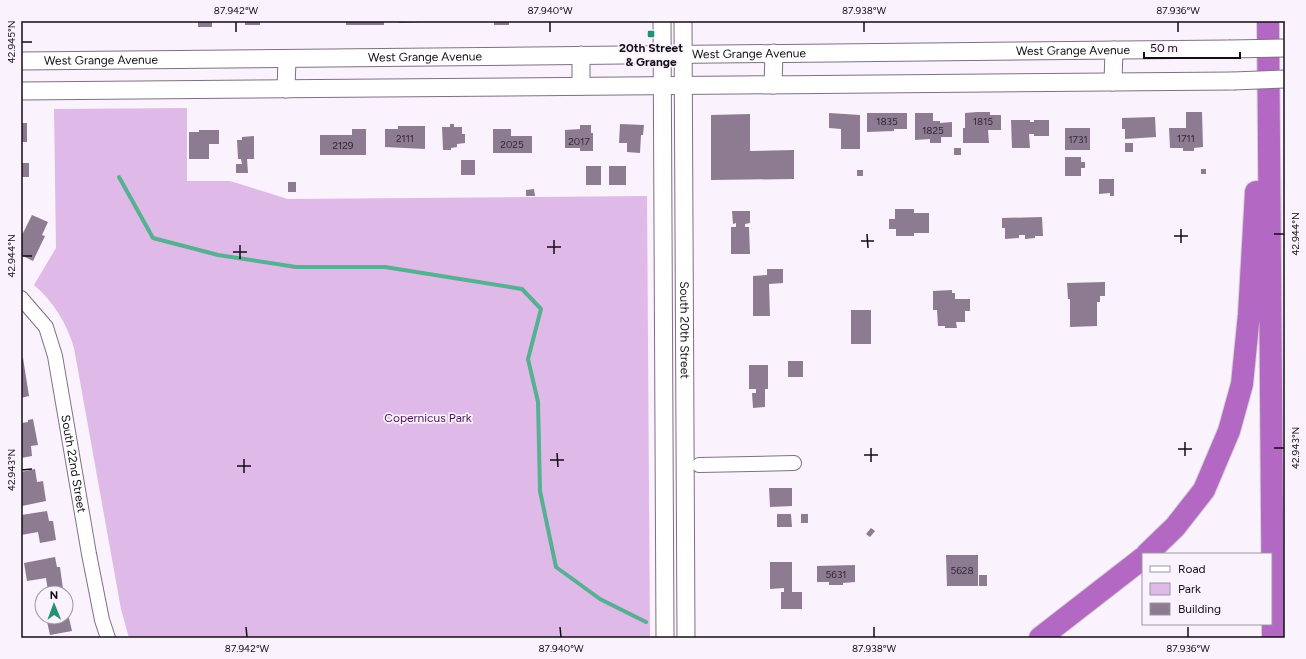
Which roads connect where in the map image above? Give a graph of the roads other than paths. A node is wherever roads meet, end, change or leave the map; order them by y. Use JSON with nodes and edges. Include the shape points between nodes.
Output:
{"nodes":[{"id":1,"x":662,"y":21,"type":"edge"},
{"id":2,"x":683,"y":21,"type":"edge"},
{"id":3,"x":1264,"y":21,"type":"edge"},
{"id":4,"x":1268,"y":21,"type":"edge"},
{"id":5,"x":1285,"y":48,"type":"edge"},
{"id":6,"x":1114,"y":50,"type":"junction"},
{"id":7,"x":774,"y":53,"type":"junction"},
{"id":8,"x":683,"y":54,"type":"junction"},
{"id":9,"x":662,"y":55,"type":"junction"},
{"id":10,"x":582,"y":56,"type":"junction"},
{"id":11,"x":287,"y":58,"type":"junction"},
{"id":12,"x":21,"y":61,"type":"edge"},
{"id":13,"x":1285,"y":80,"type":"edge"},
{"id":14,"x":1113,"y":82,"type":"junction"},
{"id":15,"x":684,"y":85,"type":"junction"},
{"id":16,"x":773,"y":85,"type":"junction"},
{"id":17,"x":581,"y":86,"type":"junction"},
{"id":18,"x":662,"y":86,"type":"junction"},
{"id":19,"x":286,"y":89,"type":"junction"},
{"id":20,"x":21,"y":91,"type":"edge"},
{"id":21,"x":21,"y":298,"type":"edge"},
{"id":22,"x":794,"y":463,"type":"dead end"},
{"id":23,"x":699,"y":465,"type":"dead end"},
{"id":24,"x":1148,"y":553,"type":"edge"},
{"id":25,"x":1142,"y":559,"type":"edge"},
{"id":26,"x":108,"y":638,"type":"edge"},
{"id":27,"x":665,"y":638,"type":"edge"},
{"id":28,"x":686,"y":638,"type":"edge"},
{"id":29,"x":1040,"y":638,"type":"edge"},
{"id":30,"x":1273,"y":638,"type":"edge"}],
"edges":[{"from":1,"to":9,"type":"street","name":"South 20th Street"},
{"from":2,"to":8,"type":"street","name":"South 20th Street"},
{"from":3,"to":24,"type":"highway","via":[[1249,314],[1242,384],[1229,431],[1204,490],[1175,527]]},
{"from":4,"to":30,"type":"highway"},
{"from":5,"to":6,"type":"street","name":"West Grange Avenue","bridge":true},
{"from":6,"to":7,"type":"street","name":"West Grange Avenue"},
{"from":6,"to":14,"type":"street"},
{"from":7,"to":8,"type":"street","name":"West Grange Avenue"},
{"from":7,"to":16,"type":"street"},
{"from":8,"to":9,"type":"street","name":"West Grange Avenue"},
{"from":8,"to":15,"type":"street","name":"South 20th Street"},
{"from":9,"to":10,"type":"street","name":"West Grange Avenue"},
{"from":9,"to":18,"type":"street","name":"South 20th Street"},
{"from":10,"to":11,"type":"street","name":"West Grange Avenue"},
{"from":10,"to":17,"type":"street"},
{"from":11,"to":12,"type":"street","name":"West Grange Avenue"},
{"from":11,"to":19,"type":"street"},
{"from":13,"to":14,"type":"street","bridge":true},
{"from":14,"to":16,"type":"street"},
{"from":15,"to":16,"type":"street"},
{"from":15,"to":18,"type":"street"},
{"from":15,"to":28,"type":"street","name":"South 20th Street"},
{"from":17,"to":18,"type":"street"},
{"from":17,"to":19,"type":"street"},
{"from":18,"to":27,"type":"street","name":"South 20th Street"},
{"from":19,"to":20,"type":"street"},
{"from":21,"to":26,"type":"street","name":"South 22nd Street","via":[[46,327],[55,356],[89,554]]},
{"from":22,"to":23,"type":"street"},
{"from":25,"to":29,"type":"highway"}]}
